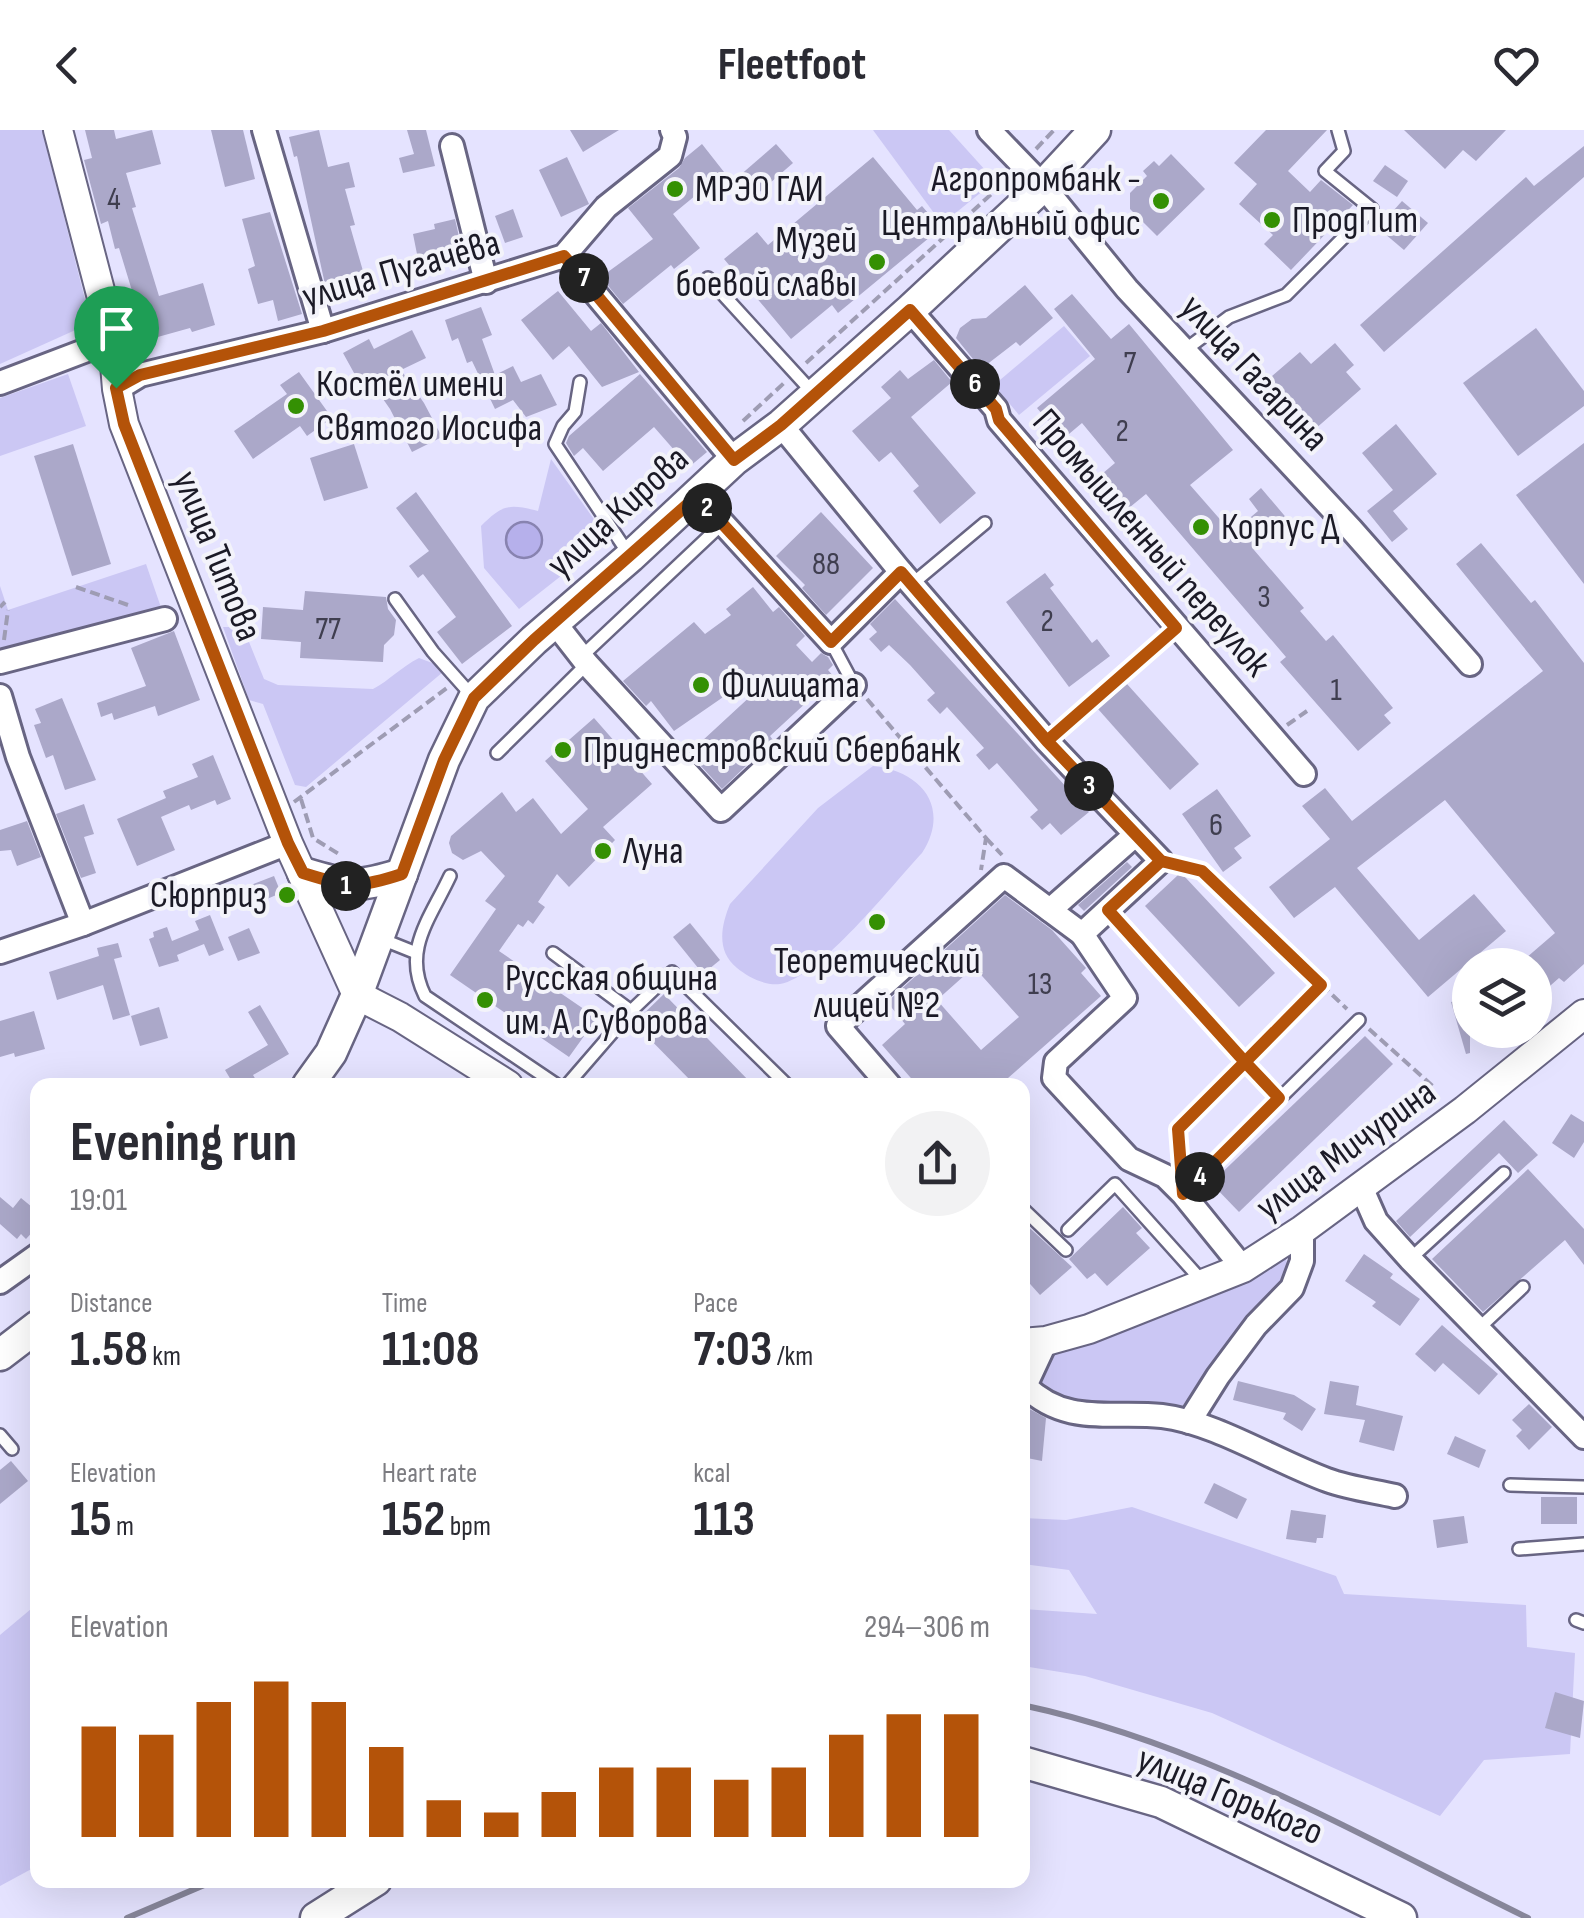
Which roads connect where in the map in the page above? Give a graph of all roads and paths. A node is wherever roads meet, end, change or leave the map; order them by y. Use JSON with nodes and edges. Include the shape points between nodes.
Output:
{"nodes":[{"id":1,"x":58,"y":130,"type":"edge"},
{"id":2,"x":264,"y":130,"type":"edge"},
{"id":3,"x":672,"y":130,"type":"edge"},
{"id":4,"x":988,"y":130,"type":"edge"},
{"id":5,"x":1054,"y":130,"type":"edge"},
{"id":6,"x":1095,"y":130,"type":"edge"},
{"id":7,"x":1338,"y":130,"type":"edge"},
{"id":8,"x":452,"y":146,"type":"dead end"},
{"id":9,"x":1036,"y":148,"type":"dead end"},
{"id":10,"x":1044,"y":186,"type":"junction"},
{"id":11,"x":564,"y":256,"type":"junction"},
{"id":12,"x":708,"y":278,"type":"dead end"},
{"id":13,"x":486,"y":282,"type":"junction"},
{"id":14,"x":910,"y":310,"type":"junction"},
{"id":15,"x":323,"y":331,"type":"junction"},
{"id":16,"x":112,"y":340,"type":"junction"},
{"id":17,"x":1185,"y":350,"type":"junction"},
{"id":18,"x":580,"y":382,"type":"dead end"},
{"id":19,"x":0,"y":383,"type":"edge"},
{"id":20,"x":116,"y":388,"type":"junction"},
{"id":21,"x":815,"y":394,"type":"junction"},
{"id":22,"x":781,"y":425,"type":"junction"},
{"id":23,"x":734,"y":460,"type":"junction"},
{"id":24,"x":697,"y":496,"type":"junction"},
{"id":25,"x":722,"y":524,"type":"junction"},
{"id":26,"x":985,"y":524,"type":"dead end"},
{"id":27,"x":630,"y":557,"type":"junction"},
{"id":28,"x":906,"y":578,"type":"junction"},
{"id":29,"x":394,"y":599,"type":"dead end"},
{"id":30,"x":5,"y":602,"type":"dead end"},
{"id":31,"x":0,"y":607,"type":"edge"},
{"id":32,"x":8,"y":610,"type":"dead end"},
{"id":33,"x":165,"y":619,"type":"dead end"},
{"id":34,"x":555,"y":623,"type":"junction"},
{"id":35,"x":1176,"y":628,"type":"junction"},
{"id":36,"x":831,"y":642,"type":"junction"},
{"id":37,"x":584,"y":660,"type":"junction"},
{"id":38,"x":2,"y":662,"type":"edge"},
{"id":39,"x":1470,"y":664,"type":"dead end"},
{"id":40,"x":854,"y":685,"type":"junction"},
{"id":41,"x":0,"y":696,"type":"edge"},
{"id":42,"x":474,"y":698,"type":"junction"},
{"id":43,"x":1047,"y":741,"type":"junction"},
{"id":44,"x":497,"y":754,"type":"dead end"},
{"id":45,"x":1304,"y":774,"type":"dead end"},
{"id":46,"x":301,"y":798,"type":"dead end"},
{"id":47,"x":1134,"y":836,"type":"junction"},
{"id":48,"x":986,"y":838,"type":"junction"},
{"id":49,"x":288,"y":843,"type":"junction"},
{"id":50,"x":352,"y":861,"type":"dead end"},
{"id":51,"x":1161,"y":861,"type":"junction"},
{"id":52,"x":1009,"y":862,"type":"dead end"},
{"id":53,"x":1202,"y":871,"type":"joint"},
{"id":54,"x":303,"y":873,"type":"junction"},
{"id":55,"x":402,"y":874,"type":"junction"},
{"id":56,"x":980,"y":875,"type":"dead end"},
{"id":57,"x":450,"y":876,"type":"dead end"},
{"id":58,"x":1050,"y":910,"type":"junction"},
{"id":59,"x":1108,"y":910,"type":"junction"},
{"id":60,"x":84,"y":924,"type":"junction"},
{"id":61,"x":1082,"y":934,"type":"junction"},
{"id":62,"x":379,"y":938,"type":"junction"},
{"id":63,"x":0,"y":952,"type":"edge"},
{"id":64,"x":414,"y":952,"type":"junction"},
{"id":65,"x":554,"y":953,"type":"dead end"},
{"id":66,"x":1321,"y":985,"type":"junction"},
{"id":67,"x":356,"y":995,"type":"junction"},
{"id":68,"x":1296,"y":1011,"type":"joint"},
{"id":69,"x":632,"y":1012,"type":"junction"},
{"id":70,"x":1584,"y":1014,"type":"edge"},
{"id":71,"x":1359,"y":1020,"type":"junction"},
{"id":72,"x":1245,"y":1062,"type":"junction"},
{"id":73,"x":313,"y":1078,"type":"edge"},
{"id":74,"x":497,"y":1078,"type":"edge"},
{"id":75,"x":547,"y":1078,"type":"edge"},
{"id":76,"x":573,"y":1078,"type":"edge"},
{"id":77,"x":779,"y":1078,"type":"edge"},
{"id":78,"x":883,"y":1078,"type":"edge"},
{"id":79,"x":1436,"y":1089,"type":"dead end"},
{"id":80,"x":1279,"y":1098,"type":"junction"},
{"id":81,"x":1504,"y":1173,"type":"dead end"},
{"id":82,"x":1361,"y":1187,"type":"junction"},
{"id":83,"x":1183,"y":1194,"type":"junction"},
{"id":84,"x":1030,"y":1216,"type":"edge"},
{"id":85,"x":1068,"y":1230,"type":"dead end"},
{"id":86,"x":1302,"y":1230,"type":"junction"},
{"id":87,"x":1066,"y":1250,"type":"dead end"},
{"id":88,"x":1410,"y":1260,"type":"junction"},
{"id":89,"x":30,"y":1261,"type":"edge"},
{"id":90,"x":1243,"y":1268,"type":"junction"},
{"id":91,"x":0,"y":1282,"type":"edge"},
{"id":92,"x":1204,"y":1284,"type":"junction"},
{"id":93,"x":1523,"y":1287,"type":"dead end"},
{"id":94,"x":1478,"y":1328,"type":"junction"},
{"id":95,"x":30,"y":1332,"type":"edge"},
{"id":96,"x":1034,"y":1342,"type":"edge"},
{"id":97,"x":0,"y":1355,"type":"edge"},
{"id":98,"x":1030,"y":1392,"type":"edge"},
{"id":99,"x":1189,"y":1422,"type":"junction"},
{"id":100,"x":0,"y":1435,"type":"edge"},
{"id":101,"x":1584,"y":1437,"type":"edge"},
{"id":102,"x":12,"y":1449,"type":"dead end"},
{"id":103,"x":1510,"y":1485,"type":"dead end"},
{"id":104,"x":1584,"y":1486,"type":"edge"},
{"id":105,"x":1395,"y":1496,"type":"dead end"},
{"id":106,"x":1584,"y":1544,"type":"edge"},
{"id":107,"x":1519,"y":1549,"type":"dead end"},
{"id":108,"x":1030,"y":1764,"type":"edge"},
{"id":109,"x":363,"y":1888,"type":"edge"},
{"id":110,"x":316,"y":1918,"type":"edge"},
{"id":111,"x":1401,"y":1918,"type":"edge"}],
"edges":[{"from":1,"to":16,"type":"street","name":"улица Титова"},
{"from":2,"to":15,"type":"street"},
{"from":3,"to":11,"type":"street","via":[[670,156],[606,207]]},
{"from":4,"to":10,"type":"street","name":"улица Гагарина"},
{"from":5,"to":9,"type":"path"},
{"from":6,"to":10,"type":"main road","name":"улица Кирова"},
{"from":7,"to":17,"type":"lane","via":[[1344,151],[1325,172],[1372,208],[1286,295],[1229,317]]},
{"from":8,"to":13,"type":"street"},
{"from":10,"to":14,"type":"main road","name":"улица Кирова"},
{"from":10,"to":17,"type":"street","name":"улица Гагарина"},
{"from":11,"to":13,"type":"street","name":"улица Пугачёва"},
{"from":11,"to":23,"type":"street"},
{"from":12,"to":21,"type":"lane"},
{"from":13,"to":15,"type":"street","name":"улица Пугачёва"},
{"from":14,"to":21,"type":"main road","name":"улица Кирова"},
{"from":14,"to":35,"type":"street","name":"Промышленный переулок"},
{"from":15,"to":20,"type":"street","name":"улица Пугачёва","via":[[140,375]]},
{"from":16,"to":19,"type":"street"},
{"from":16,"to":20,"type":"street","name":"улица Титова"},
{"from":17,"to":39,"type":"street","name":"улица Гагарина"},
{"from":18,"to":27,"type":"lane","via":[[575,412],[556,444]]},
{"from":20,"to":49,"type":"street","name":"улица Титова","via":[[124,424]]},
{"from":21,"to":22,"type":"main road","name":"улица Кирова"},
{"from":22,"to":23,"type":"main road","name":"улица Кирова"},
{"from":22,"to":28,"type":"street"},
{"from":23,"to":24,"type":"main road","name":"улица Кирова"},
{"from":24,"to":25,"type":"street"},
{"from":24,"to":27,"type":"main road","name":"улица Кирова"},
{"from":25,"to":36,"type":"street"},
{"from":25,"to":37,"type":"lane"},
{"from":26,"to":28,"type":"lane"},
{"from":27,"to":34,"type":"main road","name":"улица Кирова"},
{"from":28,"to":36,"type":"street"},
{"from":28,"to":43,"type":"street"},
{"from":29,"to":42,"type":"lane"},
{"from":30,"to":31,"type":"path"},
{"from":32,"to":38,"type":"path"},
{"from":33,"to":38,"type":"street"},
{"from":34,"to":37,"type":"street"},
{"from":34,"to":42,"type":"main road","name":"улица Кирова"},
{"from":35,"to":43,"type":"lane"},
{"from":35,"to":45,"type":"street","name":"Промышленный переулок"},
{"from":36,"to":40,"type":"lane"},
{"from":37,"to":40,"type":"street","via":[[721,810]]},
{"from":37,"to":44,"type":"lane"},
{"from":40,"to":48,"type":"path"},
{"from":41,"to":60,"type":"street"},
{"from":42,"to":55,"type":"main road","name":"улица Кирова"},
{"from":43,"to":47,"type":"street"},
{"from":46,"to":50,"type":"path","via":[[313,838]]},
{"from":47,"to":51,"type":"street"},
{"from":47,"to":58,"type":"street"},
{"from":48,"to":52,"type":"path"},
{"from":48,"to":56,"type":"path"},
{"from":49,"to":54,"type":"street","name":"улица Титова"},
{"from":49,"to":60,"type":"street"},
{"from":51,"to":53,"type":"lane"},
{"from":51,"to":59,"type":"street"},
{"from":53,"to":66,"type":"path"},
{"from":54,"to":55,"type":"main road","via":[[342,886]]},
{"from":54,"to":67,"type":"street","name":"улица Титова"},
{"from":55,"to":62,"type":"main road","name":"улица Кирова"},
{"from":57,"to":64,"type":"lane"},
{"from":58,"to":61,"type":"street"},
{"from":58,"to":78,"type":"street","via":[[1004,876],[838,1026]]},
{"from":59,"to":61,"type":"street"},
{"from":59,"to":72,"type":"path"},
{"from":60,"to":63,"type":"street"},
{"from":61,"to":83,"type":"street","via":[[1124,998],[1056,1062],[1054,1078],[1129,1159]]},
{"from":62,"to":64,"type":"lane"},
{"from":62,"to":67,"type":"main road","name":"улица Кирова"},
{"from":64,"to":75,"type":"lane","via":[[426,996]]},
{"from":65,"to":69,"type":"lane"},
{"from":66,"to":68,"type":"path"},
{"from":66,"to":71,"type":"path"},
{"from":67,"to":73,"type":"main road","name":"улица Кирова"},
{"from":67,"to":74,"type":"street"},
{"from":68,"to":72,"type":"lane"},
{"from":69,"to":76,"type":"lane"},
{"from":69,"to":77,"type":"lane","via":[[672,972]]},
{"from":70,"to":82,"type":"street","name":"улица Мичурина"},
{"from":71,"to":79,"type":"path"},
{"from":71,"to":80,"type":"lane"},
{"from":72,"to":80,"type":"path"},
{"from":72,"to":83,"type":"lane","via":[[1178,1129]]},
{"from":80,"to":83,"type":"lane"},
{"from":81,"to":88,"type":"lane"},
{"from":82,"to":86,"type":"street","name":"улица Мичурина"},
{"from":82,"to":88,"type":"street","via":[[1376,1221]]},
{"from":83,"to":90,"type":"street"},
{"from":84,"to":87,"type":"lane"},
{"from":85,"to":92,"type":"lane","via":[[1116,1184]]},
{"from":86,"to":90,"type":"street","name":"улица Мичурина"},
{"from":86,"to":99,"type":"street","via":[[1302,1261],[1292,1288],[1256,1325]]},
{"from":88,"to":94,"type":"street"},
{"from":89,"to":91,"type":"street"},
{"from":90,"to":92,"type":"street","name":"улица Мичурина"},
{"from":92,"to":96,"type":"street","name":"улица Мичурина","via":[[1089,1329]]},
{"from":93,"to":94,"type":"lane"},
{"from":94,"to":101,"type":"street"},
{"from":95,"to":97,"type":"main road"},
{"from":98,"to":99,"type":"street","via":[[1067,1413]]},
{"from":99,"to":105,"type":"street","via":[[1331,1481]]},
{"from":100,"to":102,"type":"lane"},
{"from":103,"to":104,"type":"lane"},
{"from":106,"to":107,"type":"lane"},
{"from":108,"to":111,"type":"main road","name":"улица Горького","via":[[1162,1802]]},
{"from":109,"to":110,"type":"main road"}]}
